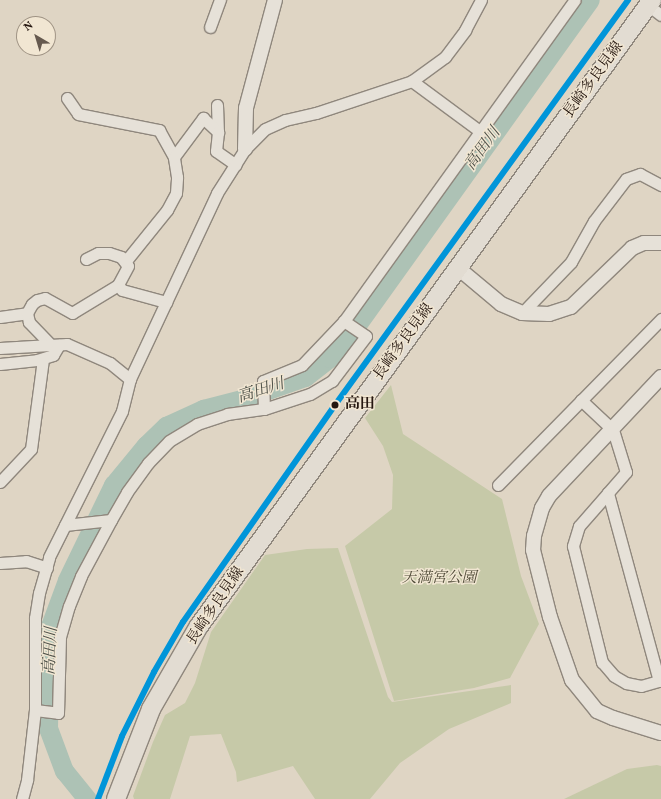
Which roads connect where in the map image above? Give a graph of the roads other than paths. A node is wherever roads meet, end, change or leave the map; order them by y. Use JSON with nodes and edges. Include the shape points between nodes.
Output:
{"nodes":[{"id":1,"x":220,"y":0,"type":"edge"},
{"id":2,"x":275,"y":0,"type":"edge"},
{"id":3,"x":481,"y":0,"type":"edge"},
{"id":4,"x":575,"y":0,"type":"edge"},
{"id":5,"x":654,"y":7,"type":"edge"},
{"id":6,"x":210,"y":27,"type":"dead end"},
{"id":7,"x":412,"y":81,"type":"junction"},
{"id":8,"x":66,"y":98,"type":"dead end"},
{"id":9,"x":217,"y":105,"type":"dead end"},
{"id":10,"x":218,"y":132,"type":"junction"},
{"id":11,"x":481,"y":132,"type":"junction"},
{"id":12,"x":245,"y":149,"type":"junction"},
{"id":13,"x":174,"y":157,"type":"junction"},
{"id":14,"x":236,"y":165,"type":"junction"},
{"id":15,"x":661,"y":185,"type":"edge"},
{"id":16,"x":661,"y":240,"type":"edge"},
{"id":17,"x":86,"y":259,"type":"dead end"},
{"id":18,"x":125,"y":262,"type":"junction"},
{"id":19,"x":458,"y":268,"type":"junction"},
{"id":20,"x":118,"y":285,"type":"junction"},
{"id":21,"x":166,"y":302,"type":"junction"},
{"id":22,"x":27,"y":313,"type":"junction"},
{"id":23,"x":522,"y":313,"type":"junction"},
{"id":24,"x":0,"y":317,"type":"edge"},
{"id":25,"x":661,"y":319,"type":"edge"},
{"id":26,"x":344,"y":321,"type":"junction"},
{"id":27,"x":55,"y":345,"type":"junction"},
{"id":28,"x":0,"y":348,"type":"edge"},
{"id":29,"x":43,"y":358,"type":"junction"},
{"id":30,"x":0,"y":364,"type":"edge"},
{"id":31,"x":661,"y":377,"type":"edge"},
{"id":32,"x":130,"y":379,"type":"junction"},
{"id":33,"x":581,"y":400,"type":"junction"},
{"id":34,"x":264,"y":409,"type":"junction"},
{"id":35,"x":612,"y":430,"type":"junction"},
{"id":36,"x":0,"y":482,"type":"edge"},
{"id":37,"x":498,"y":485,"type":"dead end"},
{"id":38,"x":608,"y":493,"type":"junction"},
{"id":39,"x":111,"y":520,"type":"junction"},
{"id":40,"x":66,"y":525,"type":"junction"},
{"id":41,"x":0,"y":563,"type":"edge"},
{"id":42,"x":47,"y":568,"type":"junction"},
{"id":43,"x":38,"y":711,"type":"junction"},
{"id":44,"x":661,"y":733,"type":"edge"},
{"id":45,"x":119,"y":797,"type":"edge"},
{"id":46,"x":22,"y":799,"type":"edge"}],
"edges":[{"from":1,"to":6,"type":"street"},
{"from":2,"to":12,"type":"street","via":[[246,108]]},
{"from":3,"to":7,"type":"street","via":[[465,30],[446,57]]},
{"from":4,"to":11,"type":"street"},
{"from":5,"to":19,"type":"main road","name":"長崎多良見線"},
{"from":7,"to":11,"type":"street"},
{"from":7,"to":12,"type":"street","via":[[316,113],[285,120],[265,129]]},
{"from":8,"to":13,"type":"street","via":[[78,114],[159,130]]},
{"from":9,"to":10,"type":"street"},
{"from":10,"to":13,"type":"street","via":[[203,118]]},
{"from":10,"to":14,"type":"street","via":[[216,151]]},
{"from":11,"to":26,"type":"street"},
{"from":12,"to":14,"type":"street"},
{"from":13,"to":18,"type":"street","via":[[176,193],[167,210]]},
{"from":14,"to":21,"type":"street","via":[[217,194]]},
{"from":15,"to":23,"type":"street","via":[[640,174],[626,179],[594,221],[571,262]]},
{"from":16,"to":23,"type":"street","via":[[632,248],[571,307],[549,314]]},
{"from":17,"to":18,"type":"street","via":[[98,253],[109,253],[121,257]]},
{"from":18,"to":20,"type":"street","via":[[128,266]]},
{"from":19,"to":23,"type":"street","via":[[501,304]]},
{"from":19,"to":45,"type":"main road","name":"長崎多良見線","via":[[199,626],[151,709]]},
{"from":20,"to":21,"type":"street","via":[[122,290]]},
{"from":20,"to":22,"type":"street","via":[[72,313],[46,298],[37,300]]},
{"from":21,"to":32,"type":"street"},
{"from":22,"to":24,"type":"street"},
{"from":22,"to":27,"type":"street","via":[[29,322]]},
{"from":25,"to":33,"type":"street"},
{"from":26,"to":34,"type":"street","via":[[302,365],[263,381]]},
{"from":26,"to":34,"type":"street","via":[[366,336],[332,381],[310,394]]},
{"from":27,"to":28,"type":"street"},
{"from":27,"to":29,"type":"street","via":[[53,355]]},
{"from":27,"to":32,"type":"street","via":[[67,344],[110,363]]},
{"from":29,"to":30,"type":"street"},
{"from":29,"to":36,"type":"street","via":[[31,449]]},
{"from":31,"to":35,"type":"street"},
{"from":32,"to":40,"type":"street","via":[[122,410]]},
{"from":33,"to":35,"type":"street"},
{"from":33,"to":37,"type":"street"},
{"from":34,"to":39,"type":"street","via":[[227,414],[197,424],[169,441],[148,463]]},
{"from":35,"to":38,"type":"street","via":[[626,472]]},
{"from":35,"to":44,"type":"street","via":[[549,496],[542,508],[533,550],[550,617],[572,680],[597,711]]},
{"from":38,"to":38,"type":"street","via":[[579,526],[573,546],[602,662],[614,676],[626,683],[642,686],[659,680]]},
{"from":39,"to":40,"type":"street"},
{"from":39,"to":43,"type":"street","via":[[81,576],[60,637],[58,713]]},
{"from":40,"to":42,"type":"street","via":[[49,557]]},
{"from":41,"to":42,"type":"street","via":[[26,561]]},
{"from":42,"to":43,"type":"street","via":[[35,618]]},
{"from":43,"to":46,"type":"street"}]}
